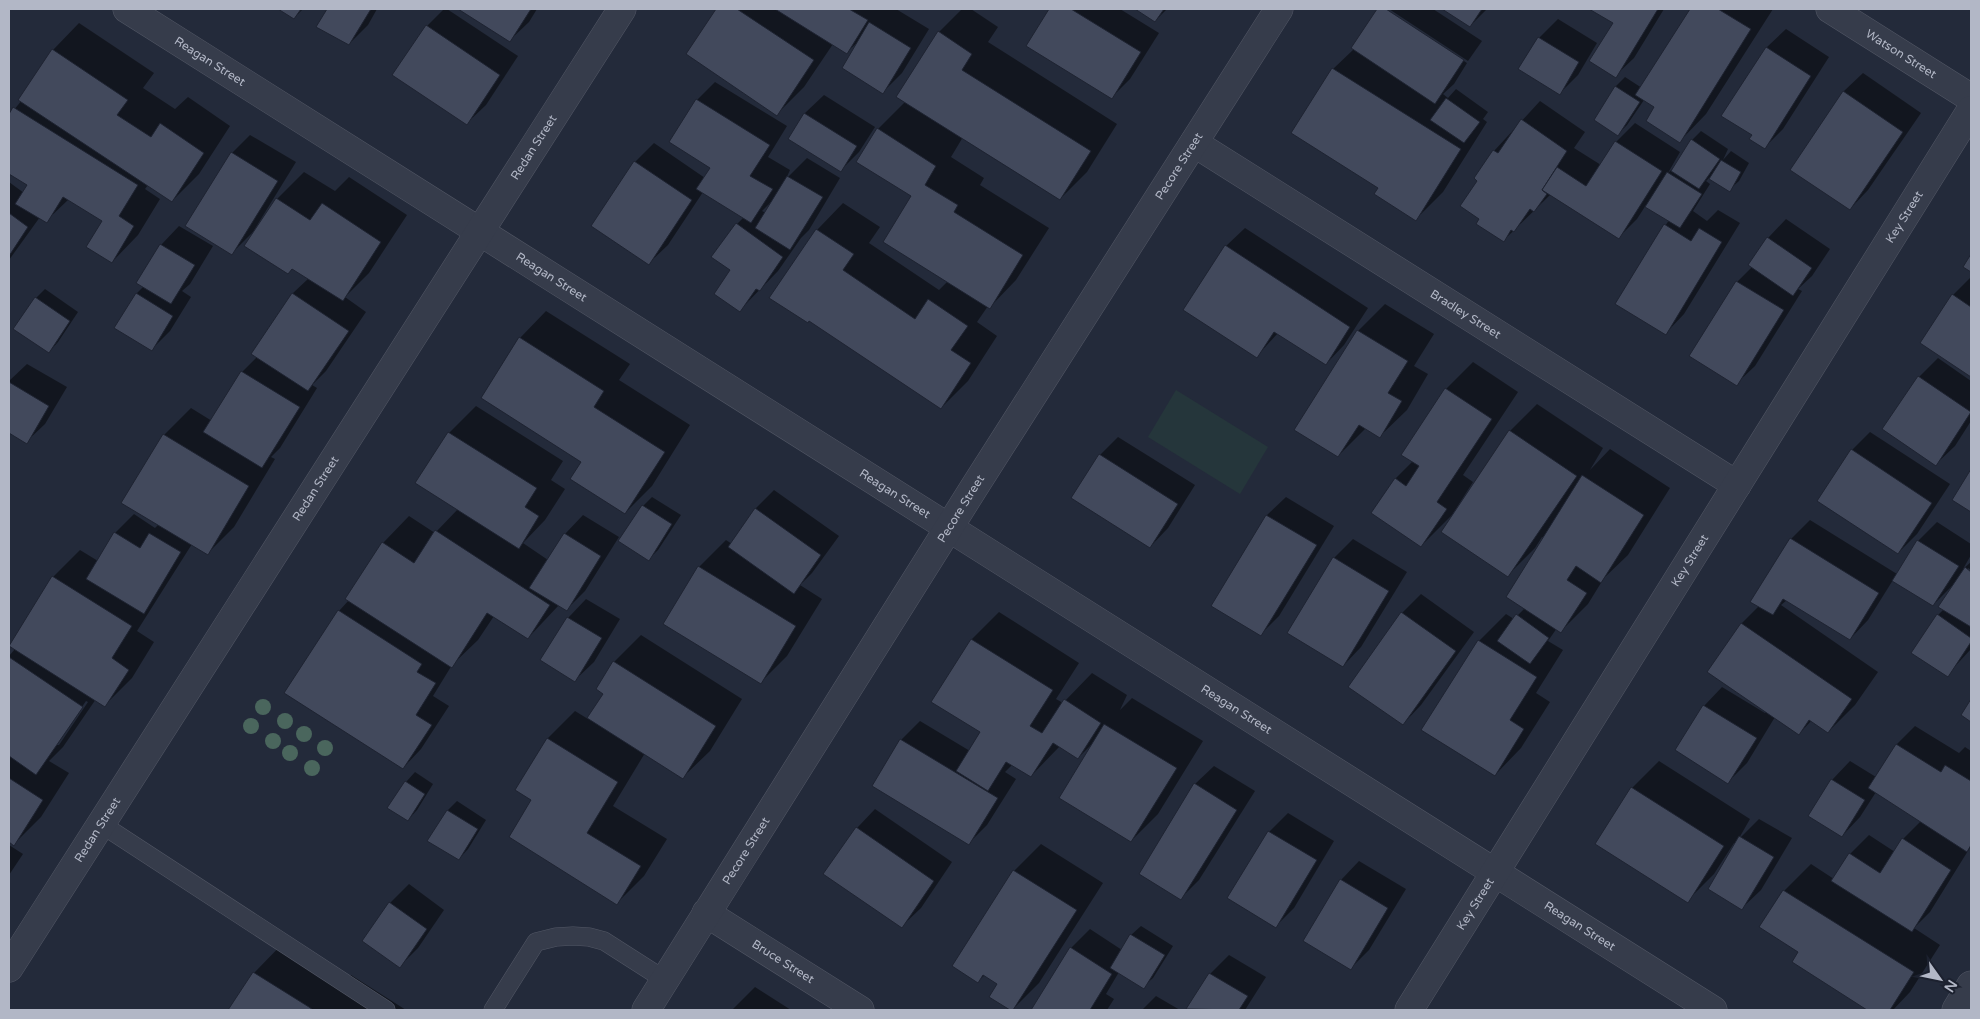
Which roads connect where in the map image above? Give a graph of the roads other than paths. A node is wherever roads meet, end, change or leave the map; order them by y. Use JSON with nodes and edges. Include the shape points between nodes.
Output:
{"nodes":[{"id":1,"x":127,"y":9,"type":"edge"},
{"id":2,"x":622,"y":9,"type":"edge"},
{"id":3,"x":1279,"y":9,"type":"edge"},
{"id":4,"x":1830,"y":9,"type":"edge"},
{"id":5,"x":1971,"y":98,"type":"edge"},
{"id":6,"x":1971,"y":110,"type":"edge"},
{"id":7,"x":1194,"y":143,"type":"junction"},
{"id":8,"x":480,"y":233,"type":"junction"},
{"id":9,"x":1737,"y":485,"type":"junction"},
{"id":10,"x":949,"y":528,"type":"junction"},
{"id":11,"x":101,"y":824,"type":"junction"},
{"id":12,"x":1494,"y":873,"type":"junction"},
{"id":13,"x":706,"y":913,"type":"junction"},
{"id":14,"x":9,"y":968,"type":"edge"},
{"id":15,"x":665,"y":980,"type":"junction"},
{"id":16,"x":1971,"y":985,"type":"edge"},
{"id":17,"x":386,"y":1010,"type":"edge"},
{"id":18,"x":493,"y":1010,"type":"edge"},
{"id":19,"x":646,"y":1010,"type":"edge"},
{"id":20,"x":860,"y":1010,"type":"edge"},
{"id":21,"x":1409,"y":1010,"type":"edge"},
{"id":22,"x":1713,"y":1010,"type":"edge"},
{"id":23,"x":1956,"y":1010,"type":"edge"}],
"edges":[{"from":1,"to":8,"type":"street","name":"Reagan Street"},
{"from":2,"to":8,"type":"street","name":"Redan Street"},
{"from":3,"to":7,"type":"street","name":"Pecore Street"},
{"from":4,"to":5,"type":"street","name":"Watson Street"},
{"from":6,"to":9,"type":"street","name":"Key Street"},
{"from":7,"to":9,"type":"street","name":"Bradley Street"},
{"from":7,"to":10,"type":"street","name":"Pecore Street"},
{"from":8,"to":10,"type":"street","name":"Reagan Street"},
{"from":8,"to":11,"type":"street","name":"Redan Street"},
{"from":9,"to":12,"type":"street","name":"Key Street"},
{"from":10,"to":12,"type":"street","name":"Reagan Street"},
{"from":10,"to":13,"type":"street","name":"Pecore Street"},
{"from":11,"to":14,"type":"street","name":"Redan Street"},
{"from":11,"to":17,"type":"lane"},
{"from":12,"to":21,"type":"street","name":"Key Street"},
{"from":12,"to":22,"type":"street","name":"Reagan Street"},
{"from":13,"to":15,"type":"street","name":"Pecore Street"},
{"from":13,"to":20,"type":"street","name":"Bruce Street"},
{"from":15,"to":18,"type":"lane","via":[[604,940],[556,937],[536,942]]},
{"from":15,"to":19,"type":"street","name":"Pecore Street"},
{"from":16,"to":23,"type":"street"}]}
